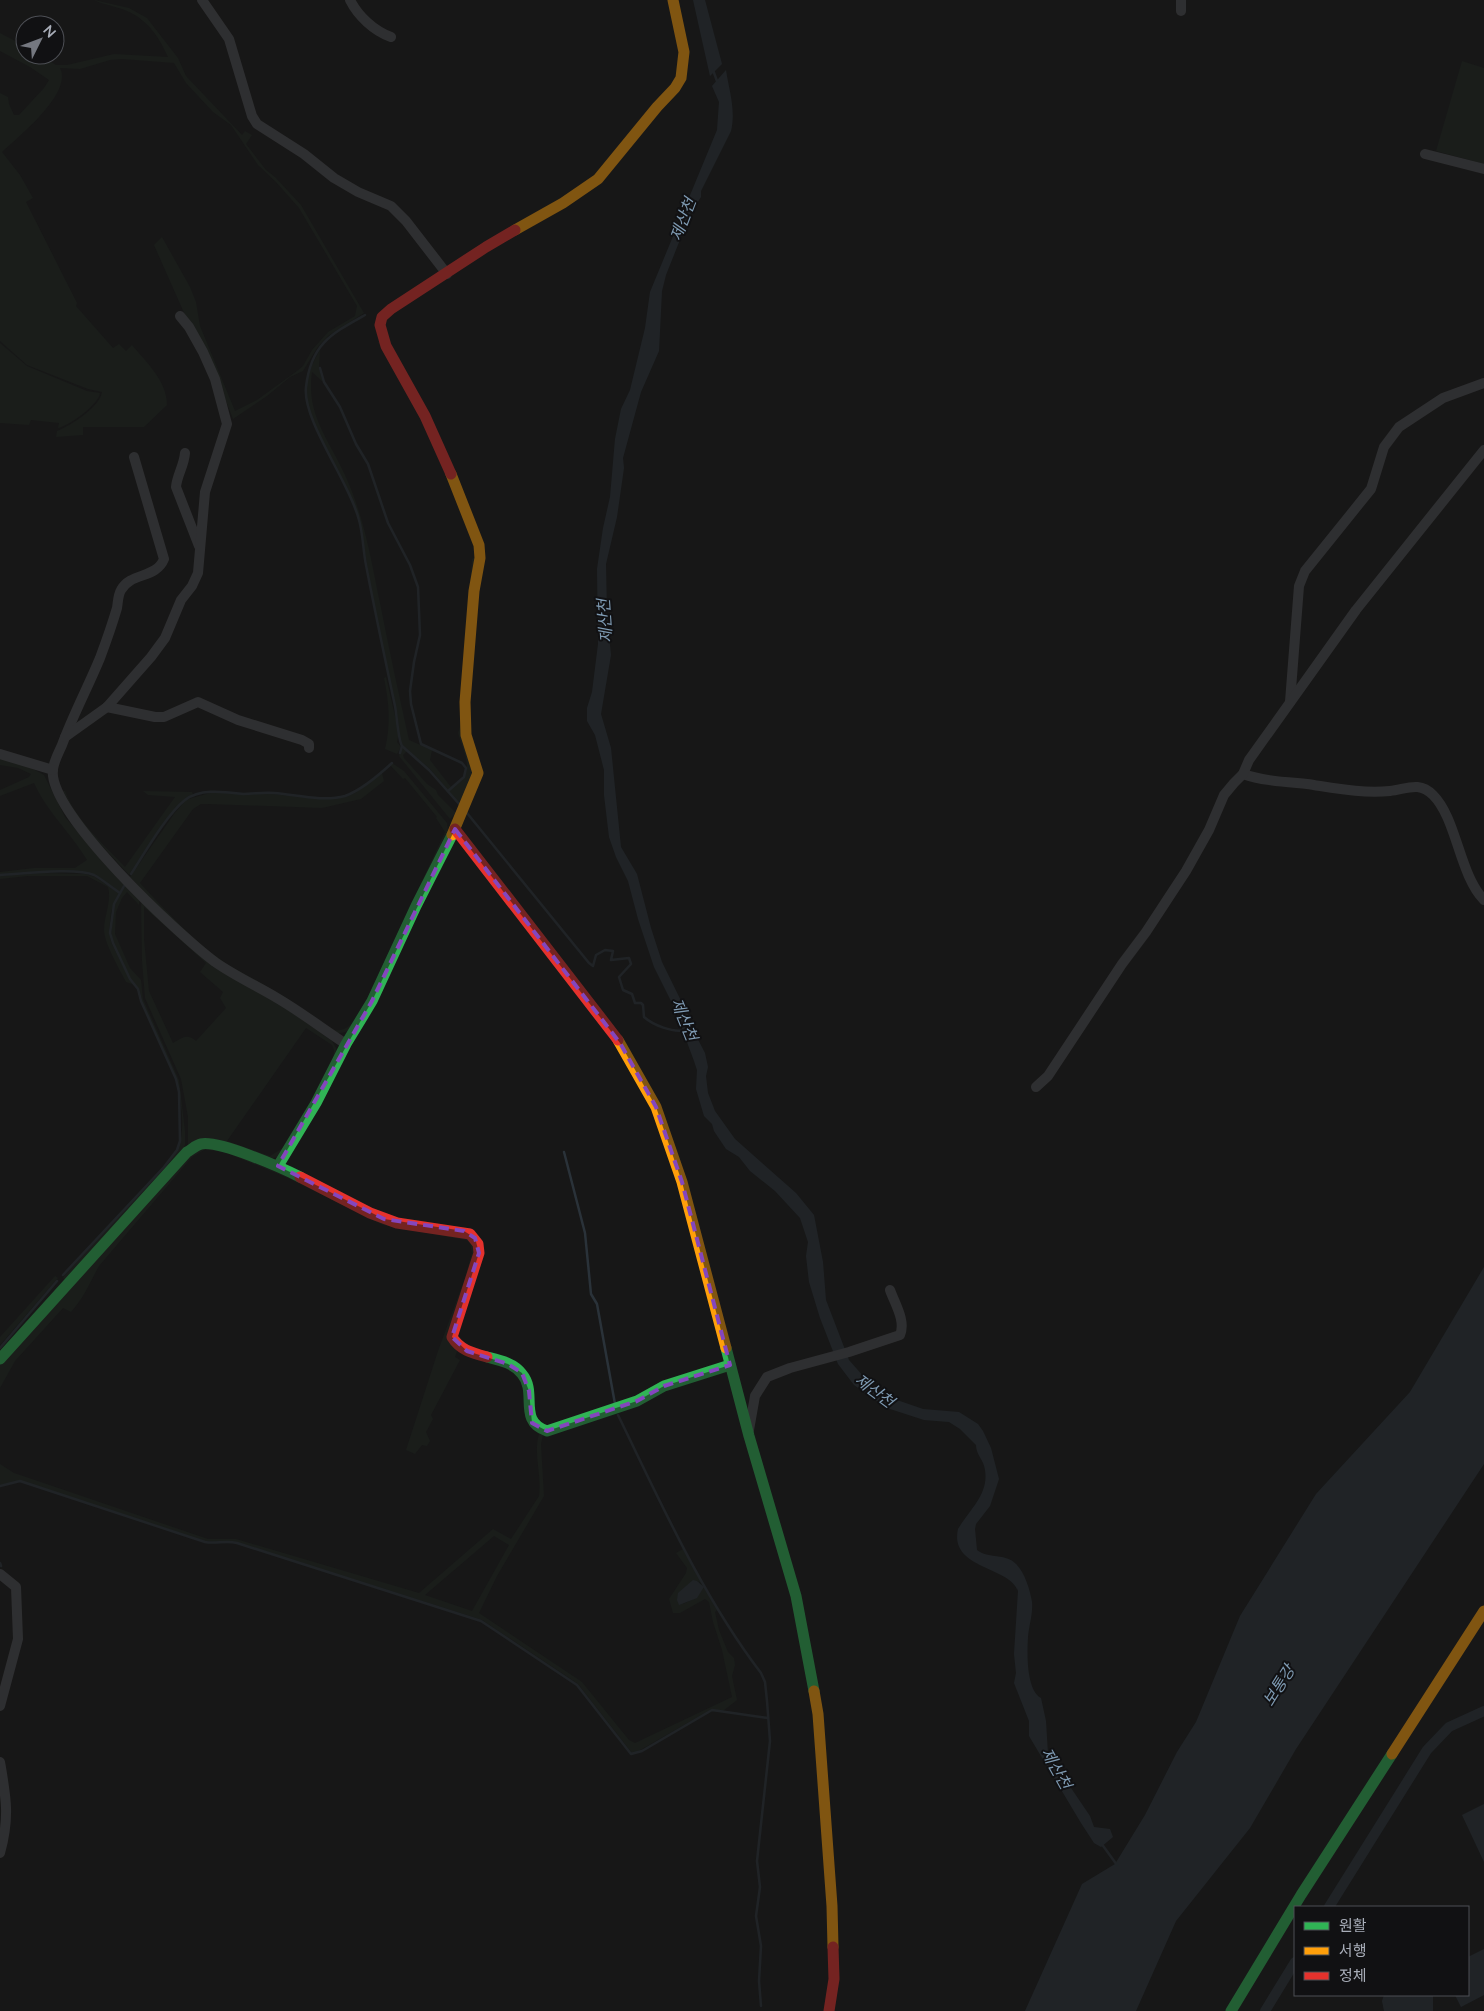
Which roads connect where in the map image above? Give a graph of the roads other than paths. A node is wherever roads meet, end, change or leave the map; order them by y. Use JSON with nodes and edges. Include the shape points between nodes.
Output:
{"nodes":[{"id":1,"x":202,"y":0,"type":"edge"},
{"id":2,"x":350,"y":0,"type":"edge"},
{"id":3,"x":673,"y":0,"type":"edge"},
{"id":4,"x":391,"y":37,"type":"dead end"},
{"id":5,"x":1425,"y":154,"type":"dead end"},
{"id":6,"x":1484,"y":169,"type":"edge"},
{"id":7,"x":446,"y":274,"type":"junction"},
{"id":8,"x":180,"y":316,"type":"dead end"},
{"id":9,"x":1484,"y":383,"type":"edge"},
{"id":10,"x":1484,"y":450,"type":"edge"},
{"id":11,"x":185,"y":453,"type":"dead end"},
{"id":12,"x":134,"y":457,"type":"dead end"},
{"id":13,"x":200,"y":548,"type":"junction"},
{"id":14,"x":1290,"y":703,"type":"junction"},
{"id":15,"x":107,"y":708,"type":"junction"},
{"id":16,"x":65,"y":736,"type":"junction"},
{"id":17,"x":309,"y":748,"type":"dead end"},
{"id":18,"x":0,"y":754,"type":"edge"},
{"id":19,"x":53,"y":770,"type":"junction"},
{"id":20,"x":1243,"y":774,"type":"junction"},
{"id":21,"x":455,"y":829,"type":"junction"},
{"id":22,"x":1484,"y":900,"type":"edge"},
{"id":23,"x":346,"y":1044,"type":"junction"},
{"id":24,"x":1036,"y":1087,"type":"dead end"},
{"id":25,"x":278,"y":1166,"type":"junction"},
{"id":26,"x":890,"y":1290,"type":"dead end"},
{"id":27,"x":0,"y":1359,"type":"edge"},
{"id":28,"x":730,"y":1365,"type":"junction"},
{"id":29,"x":749,"y":1436,"type":"junction"},
{"id":30,"x":0,"y":1574,"type":"edge"},
{"id":31,"x":1484,"y":1611,"type":"edge"},
{"id":32,"x":0,"y":1706,"type":"edge"},
{"id":33,"x":0,"y":1762,"type":"edge"},
{"id":34,"x":0,"y":1853,"type":"edge"},
{"id":35,"x":829,"y":2011,"type":"edge"},
{"id":36,"x":1232,"y":2011,"type":"edge"}],
"edges":[{"from":1,"to":7,"type":"street","via":[[229,39],[257,124],[334,178],[391,206]]},
{"from":2,"to":4,"type":"street","via":[[371,25]]},
{"from":3,"to":7,"type":"street","via":[[684,52],[681,78],[675,88],[598,180]]},
{"from":5,"to":6,"type":"street"},
{"from":7,"to":21,"type":"street","via":[[391,309],[382,317],[380,325],[386,346],[425,416],[479,545],[465,702],[466,735],[478,772]]},
{"from":8,"to":13,"type":"street","via":[[203,352],[215,379],[227,424],[205,492]]},
{"from":9,"to":14,"type":"street","via":[[1443,398],[1399,428],[1384,447],[1371,489],[1305,571],[1299,586]]},
{"from":10,"to":14,"type":"street","via":[[1362,603]]},
{"from":11,"to":13,"type":"street","via":[[176,487]]},
{"from":12,"to":16,"type":"street","via":[[164,559],[161,567],[128,580],[120,591],[100,658]]},
{"from":13,"to":15,"type":"street","via":[[198,573],[181,600],[165,638]]},
{"from":14,"to":20,"type":"street","via":[[1249,760]]},
{"from":15,"to":16,"type":"street"},
{"from":15,"to":17,"type":"street","via":[[164,717],[198,702],[238,720],[302,740],[309,744]]},
{"from":16,"to":19,"type":"street"},
{"from":18,"to":19,"type":"street"},
{"from":19,"to":23,"type":"street","via":[[57,793],[89,840],[165,919],[216,962]]},
{"from":20,"to":22,"type":"street","via":[[1358,790],[1391,791],[1422,787],[1434,796],[1445,812],[1472,880]]},
{"from":20,"to":24,"type":"street","via":[[1224,795],[1198,852],[1146,932],[1048,1076]]},
{"from":21,"to":23,"type":"street","via":[[372,1001]]},
{"from":21,"to":28,"type":"street","via":[[620,1043],[656,1106],[682,1182]]},
{"from":23,"to":25,"type":"street","via":[[316,1103]]},
{"from":25,"to":27,"type":"street","via":[[209,1144],[201,1144],[188,1152]]},
{"from":25,"to":28,"type":"street","via":[[397,1224],[464,1232],[475,1238],[479,1253],[452,1337],[467,1351],[508,1364],[522,1373],[530,1391],[532,1423],[541,1430],[547,1431],[613,1410],[664,1386]]},
{"from":26,"to":29,"type":"street","via":[[901,1320],[900,1335],[767,1378],[755,1396]]},
{"from":28,"to":29,"type":"street"},
{"from":29,"to":35,"type":"street","via":[[796,1596],[818,1714],[832,1906],[834,1979]]},
{"from":30,"to":32,"type":"street","via":[[16,1586],[18,1639]]},
{"from":31,"to":36,"type":"street","via":[[1300,1895]]},
{"from":33,"to":34,"type":"street","via":[[8,1815]]}]}
